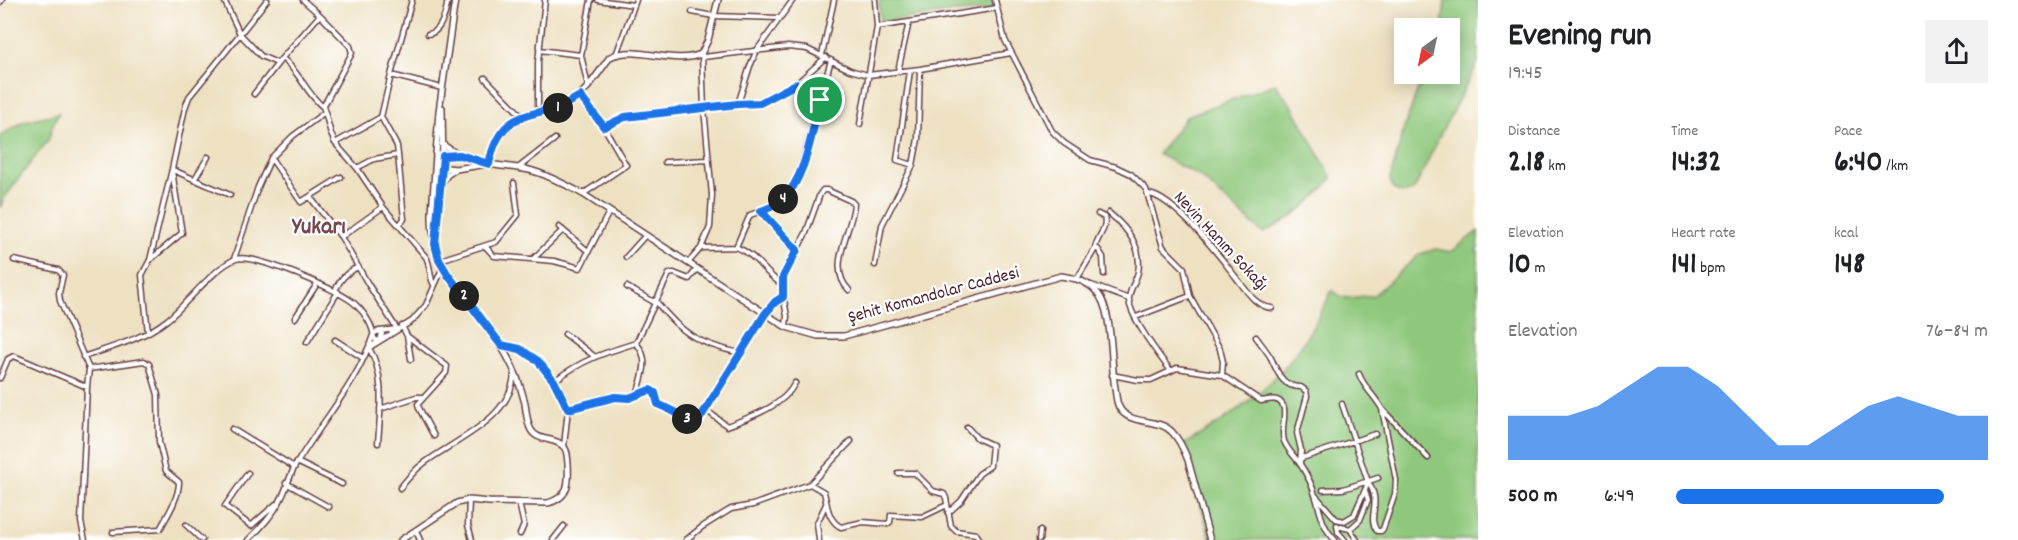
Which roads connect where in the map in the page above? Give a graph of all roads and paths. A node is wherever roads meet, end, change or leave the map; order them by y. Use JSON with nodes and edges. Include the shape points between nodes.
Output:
{"nodes":[{"id":1,"x":224,"y":0,"type":"edge"},
{"id":2,"x":267,"y":0,"type":"edge"},
{"id":3,"x":303,"y":0,"type":"edge"},
{"id":4,"x":412,"y":0,"type":"edge"},
{"id":5,"x":448,"y":0,"type":"edge"},
{"id":6,"x":455,"y":0,"type":"edge"},
{"id":7,"x":545,"y":0,"type":"edge"},
{"id":8,"x":591,"y":0,"type":"edge"},
{"id":9,"x":597,"y":0,"type":"edge"},
{"id":10,"x":718,"y":0,"type":"edge"},
{"id":11,"x":793,"y":0,"type":"edge"},
{"id":12,"x":834,"y":0,"type":"edge"},
{"id":13,"x":875,"y":0,"type":"edge"},
{"id":14,"x":995,"y":0,"type":"edge"},
{"id":15,"x":635,"y":3,"type":"edge"},
{"id":16,"x":997,"y":8,"type":"junction"},
{"id":17,"x":692,"y":12,"type":"dead end"},
{"id":18,"x":320,"y":15,"type":"junction"},
{"id":19,"x":713,"y":16,"type":"junction"},
{"id":20,"x":779,"y":18,"type":"junction"},
{"id":21,"x":909,"y":22,"type":"junction"},
{"id":22,"x":877,"y":27,"type":"junction"},
{"id":23,"x":240,"y":34,"type":"junction"},
{"id":24,"x":428,"y":34,"type":"dead end"},
{"id":25,"x":539,"y":50,"type":"junction"},
{"id":26,"x":758,"y":50,"type":"junction"},
{"id":27,"x":1011,"y":53,"type":"junction"},
{"id":28,"x":581,"y":55,"type":"junction"},
{"id":29,"x":616,"y":55,"type":"junction"},
{"id":30,"x":702,"y":56,"type":"junction"},
{"id":31,"x":827,"y":57,"type":"junction"},
{"id":32,"x":282,"y":58,"type":"junction"},
{"id":33,"x":277,"y":63,"type":"junction"},
{"id":34,"x":920,"y":69,"type":"junction"},
{"id":35,"x":898,"y":71,"type":"junction"},
{"id":36,"x":910,"y":71,"type":"junction"},
{"id":37,"x":391,"y":75,"type":"junction"},
{"id":38,"x":868,"y":75,"type":"junction"},
{"id":39,"x":485,"y":78,"type":"dead end"},
{"id":40,"x":796,"y":84,"type":"junction"},
{"id":41,"x":588,"y":86,"type":"junction"},
{"id":42,"x":442,"y":90,"type":"junction"},
{"id":43,"x":254,"y":94,"type":"dead end"},
{"id":44,"x":580,"y":96,"type":"junction"},
{"id":45,"x":820,"y":100,"type":"junction"},
{"id":46,"x":738,"y":104,"type":"junction"},
{"id":47,"x":538,"y":105,"type":"dead end"},
{"id":48,"x":704,"y":108,"type":"junction"},
{"id":49,"x":324,"y":109,"type":"junction"},
{"id":50,"x":522,"y":116,"type":"junction"},
{"id":51,"x":381,"y":117,"type":"junction"},
{"id":52,"x":860,"y":124,"type":"dead end"},
{"id":53,"x":604,"y":127,"type":"junction"},
{"id":54,"x":555,"y":139,"type":"dead end"},
{"id":55,"x":335,"y":143,"type":"junction"},
{"id":56,"x":442,"y":144,"type":"junction"},
{"id":57,"x":398,"y":155,"type":"junction"},
{"id":58,"x":460,"y":155,"type":"junction"},
{"id":59,"x":443,"y":156,"type":"junction"},
{"id":60,"x":208,"y":157,"type":"dead end"},
{"id":61,"x":271,"y":158,"type":"junction"},
{"id":62,"x":708,"y":160,"type":"junction"},
{"id":63,"x":436,"y":162,"type":"junction"},
{"id":64,"x":665,"y":162,"type":"dead end"},
{"id":65,"x":489,"y":164,"type":"junction"},
{"id":66,"x":913,"y":165,"type":"junction"},
{"id":67,"x":357,"y":168,"type":"junction"},
{"id":68,"x":442,"y":168,"type":"junction"},
{"id":69,"x":456,"y":169,"type":"junction"},
{"id":70,"x":517,"y":169,"type":"junction"},
{"id":71,"x":172,"y":170,"type":"junction"},
{"id":72,"x":341,"y":177,"type":"dead end"},
{"id":73,"x":194,"y":180,"type":"junction"},
{"id":74,"x":514,"y":183,"type":"dead end"},
{"id":75,"x":441,"y":184,"type":"junction"},
{"id":76,"x":583,"y":194,"type":"junction"},
{"id":77,"x":1149,"y":194,"type":"junction"},
{"id":78,"x":230,"y":195,"type":"dead end"},
{"id":79,"x":310,"y":197,"type":"junction"},
{"id":80,"x":383,"y":207,"type":"junction"},
{"id":81,"x":761,"y":211,"type":"junction"},
{"id":82,"x":609,"y":212,"type":"junction"},
{"id":83,"x":1109,"y":213,"type":"dead end"},
{"id":84,"x":1098,"y":214,"type":"dead end"},
{"id":85,"x":400,"y":224,"type":"junction"},
{"id":86,"x":645,"y":236,"type":"junction"},
{"id":87,"x":341,"y":237,"type":"junction"},
{"id":88,"x":435,"y":244,"type":"junction"},
{"id":89,"x":485,"y":246,"type":"junction"},
{"id":90,"x":736,"y":247,"type":"junction"},
{"id":91,"x":701,"y":248,"type":"junction"},
{"id":92,"x":1095,"y":249,"type":"junction"},
{"id":93,"x":797,"y":250,"type":"junction"},
{"id":94,"x":588,"y":251,"type":"junction"},
{"id":95,"x":626,"y":257,"type":"dead end"},
{"id":96,"x":234,"y":259,"type":"junction"},
{"id":97,"x":14,"y":260,"type":"dead end"},
{"id":98,"x":150,"y":260,"type":"junction"},
{"id":99,"x":439,"y":260,"type":"junction"},
{"id":100,"x":533,"y":260,"type":"junction"},
{"id":101,"x":688,"y":263,"type":"junction"},
{"id":102,"x":875,"y":265,"type":"dead end"},
{"id":103,"x":358,"y":267,"type":"junction"},
{"id":104,"x":443,"y":267,"type":"junction"},
{"id":105,"x":697,"y":269,"type":"junction"},
{"id":106,"x":1104,"y":273,"type":"dead end"},
{"id":107,"x":1077,"y":279,"type":"junction"},
{"id":108,"x":1085,"y":282,"type":"junction"},
{"id":109,"x":317,"y":284,"type":"junction"},
{"id":110,"x":782,"y":284,"type":"junction"},
{"id":111,"x":435,"y":285,"type":"junction"},
{"id":112,"x":627,"y":287,"type":"dead end"},
{"id":113,"x":849,"y":290,"type":"dead end"},
{"id":114,"x":336,"y":292,"type":"junction"},
{"id":115,"x":1190,"y":296,"type":"junction"},
{"id":116,"x":783,"y":297,"type":"junction"},
{"id":117,"x":1129,"y":299,"type":"junction"},
{"id":118,"x":655,"y":301,"type":"junction"},
{"id":119,"x":1272,"y":309,"type":"dead end"},
{"id":120,"x":765,"y":314,"type":"junction"},
{"id":121,"x":1136,"y":317,"type":"junction"},
{"id":122,"x":295,"y":318,"type":"dead end"},
{"id":123,"x":786,"y":327,"type":"junction"},
{"id":124,"x":400,"y":328,"type":"junction"},
{"id":125,"x":375,"y":333,"type":"junction"},
{"id":126,"x":148,"y":334,"type":"junction"},
{"id":127,"x":565,"y":334,"type":"dead end"},
{"id":128,"x":407,"y":336,"type":"junction"},
{"id":129,"x":1256,"y":337,"type":"dead end"},
{"id":130,"x":335,"y":340,"type":"dead end"},
{"id":131,"x":380,"y":340,"type":"junction"},
{"id":132,"x":307,"y":342,"type":"dead end"},
{"id":133,"x":636,"y":343,"type":"junction"},
{"id":134,"x":501,"y":345,"type":"junction"},
{"id":135,"x":369,"y":347,"type":"junction"},
{"id":136,"x":740,"y":353,"type":"junction"},
{"id":137,"x":594,"y":356,"type":"junction"},
{"id":138,"x":83,"y":357,"type":"junction"},
{"id":139,"x":363,"y":358,"type":"junction"},
{"id":140,"x":411,"y":359,"type":"dead end"},
{"id":141,"x":89,"y":369,"type":"junction"},
{"id":142,"x":514,"y":371,"type":"junction"},
{"id":143,"x":1171,"y":371,"type":"junction"},
{"id":144,"x":1359,"y":374,"type":"dead end"},
{"id":145,"x":1112,"y":375,"type":"junction"},
{"id":146,"x":1222,"y":375,"type":"junction"},
{"id":147,"x":0,"y":378,"type":"edge"},
{"id":148,"x":554,"y":381,"type":"junction"},
{"id":149,"x":795,"y":383,"type":"dead end"},
{"id":150,"x":87,"y":387,"type":"junction"},
{"id":151,"x":637,"y":395,"type":"junction"},
{"id":152,"x":423,"y":397,"type":"junction"},
{"id":153,"x":1342,"y":404,"type":"dead end"},
{"id":154,"x":380,"y":409,"type":"junction"},
{"id":155,"x":568,"y":409,"type":"junction"},
{"id":156,"x":706,"y":410,"type":"junction"},
{"id":157,"x":1382,"y":410,"type":"junction"},
{"id":158,"x":968,"y":427,"type":"dead end"},
{"id":159,"x":232,"y":429,"type":"dead end"},
{"id":160,"x":1375,"y":434,"type":"dead end"},
{"id":161,"x":434,"y":436,"type":"dead end"},
{"id":162,"x":1354,"y":440,"type":"junction"},
{"id":163,"x":851,"y":441,"type":"dead end"},
{"id":164,"x":378,"y":442,"type":"dead end"},
{"id":165,"x":564,"y":446,"type":"junction"},
{"id":166,"x":1302,"y":458,"type":"junction"},
{"id":167,"x":1428,"y":458,"type":"dead end"},
{"id":168,"x":297,"y":462,"type":"junction"},
{"id":169,"x":1300,"y":464,"type":"junction"},
{"id":170,"x":294,"y":467,"type":"junction"},
{"id":171,"x":248,"y":473,"type":"dead end"},
{"id":172,"x":898,"y":473,"type":"dead end"},
{"id":173,"x":1378,"y":478,"type":"dead end"},
{"id":174,"x":1368,"y":482,"type":"junction"},
{"id":175,"x":286,"y":483,"type":"junction"},
{"id":176,"x":342,"y":484,"type":"dead end"},
{"id":177,"x":810,"y":484,"type":"junction"},
{"id":178,"x":400,"y":488,"type":"dead end"},
{"id":179,"x":1323,"y":490,"type":"dead end"},
{"id":180,"x":1365,"y":490,"type":"junction"},
{"id":181,"x":1316,"y":495,"type":"junction"},
{"id":182,"x":281,"y":499,"type":"junction"},
{"id":183,"x":469,"y":500,"type":"junction"},
{"id":184,"x":519,"y":503,"type":"junction"},
{"id":185,"x":826,"y":504,"type":"junction"},
{"id":186,"x":947,"y":505,"type":"junction"},
{"id":187,"x":329,"y":507,"type":"dead end"},
{"id":188,"x":948,"y":513,"type":"junction"},
{"id":189,"x":1338,"y":521,"type":"junction"},
{"id":190,"x":186,"y":525,"type":"dead end"},
{"id":191,"x":564,"y":526,"type":"dead end"},
{"id":192,"x":1337,"y":526,"type":"junction"},
{"id":193,"x":1350,"y":529,"type":"junction"},
{"id":194,"x":416,"y":531,"type":"junction"},
{"id":195,"x":1040,"y":531,"type":"dead end"},
{"id":196,"x":113,"y":532,"type":"dead end"},
{"id":197,"x":520,"y":534,"type":"dead end"},
{"id":198,"x":85,"y":540,"type":"edge"},
{"id":199,"x":202,"y":540,"type":"edge"},
{"id":200,"x":248,"y":540,"type":"edge"},
{"id":201,"x":401,"y":540,"type":"edge"},
{"id":202,"x":420,"y":540,"type":"edge"},
{"id":203,"x":472,"y":540,"type":"edge"},
{"id":204,"x":554,"y":540,"type":"edge"},
{"id":205,"x":686,"y":540,"type":"edge"},
{"id":206,"x":819,"y":540,"type":"edge"},
{"id":207,"x":980,"y":540,"type":"edge"},
{"id":208,"x":1039,"y":540,"type":"edge"},
{"id":209,"x":1210,"y":540,"type":"edge"},
{"id":210,"x":1335,"y":540,"type":"edge"},
{"id":211,"x":1345,"y":540,"type":"edge"},
{"id":212,"x":1358,"y":540,"type":"edge"}],
"edges":[{"from":1,"to":23,"type":"street"},
{"from":2,"to":23,"type":"street"},
{"from":3,"to":18,"type":"street"},
{"from":4,"to":37,"type":"street"},
{"from":5,"to":24,"type":"street","via":[[437,31]]},
{"from":6,"to":42,"type":"street"},
{"from":7,"to":25,"type":"street"},
{"from":8,"to":28,"type":"street"},
{"from":9,"to":15,"type":"street"},
{"from":10,"to":19,"type":"street"},
{"from":11,"to":20,"type":"street"},
{"from":12,"to":31,"type":"street"},
{"from":13,"to":22,"type":"street"},
{"from":14,"to":16,"type":"street"},
{"from":15,"to":29,"type":"street"},
{"from":16,"to":21,"type":"street"},
{"from":16,"to":27,"type":"street"},
{"from":17,"to":19,"type":"street"},
{"from":18,"to":32,"type":"street"},
{"from":18,"to":49,"type":"street","via":[[352,53]]},
{"from":19,"to":20,"type":"street"},
{"from":19,"to":30,"type":"street"},
{"from":20,"to":26,"type":"street"},
{"from":21,"to":22,"type":"street"},
{"from":21,"to":35,"type":"street"},
{"from":22,"to":38,"type":"street"},
{"from":23,"to":33,"type":"street","via":[[261,56]]},
{"from":23,"to":71,"type":"street","via":[[189,97]]},
{"from":25,"to":28,"type":"street"},
{"from":25,"to":47,"type":"street"},
{"from":26,"to":30,"type":"street"},
{"from":26,"to":31,"type":"street","via":[[788,47]]},
{"from":26,"to":46,"type":"street"},
{"from":27,"to":34,"type":"street"},
{"from":27,"to":77,"type":"street","via":[[1058,138],[1096,163],[1131,174]]},
{"from":28,"to":41,"type":"street"},
{"from":29,"to":30,"type":"street"},
{"from":29,"to":41,"type":"street","via":[[610,57]]},
{"from":30,"to":48,"type":"street"},
{"from":31,"to":38,"type":"street"},
{"from":31,"to":40,"type":"street"},
{"from":31,"to":45,"type":"street"},
{"from":32,"to":33,"type":"street"},
{"from":32,"to":49,"type":"street"},
{"from":33,"to":43,"type":"street"},
{"from":34,"to":36,"type":"street"},
{"from":34,"to":66,"type":"street","via":[[918,139]]},
{"from":35,"to":36,"type":"street"},
{"from":35,"to":38,"type":"street"},
{"from":36,"to":66,"type":"street","via":[[897,160]]},
{"from":37,"to":42,"type":"street"},
{"from":37,"to":51,"type":"street"},
{"from":38,"to":52,"type":"street"},
{"from":39,"to":50,"type":"street"},
{"from":40,"to":45,"type":"street"},
{"from":40,"to":46,"type":"street","via":[[760,103]]},
{"from":41,"to":44,"type":"street"},
{"from":42,"to":56,"type":"street"},
{"from":42,"to":63,"type":"street"},
{"from":44,"to":50,"type":"street","via":[[567,104]]},
{"from":44,"to":53,"type":"street"},
{"from":45,"to":81,"type":"street","via":[[793,187],[782,200]]},
{"from":46,"to":48,"type":"street"},
{"from":48,"to":53,"type":"street","via":[[625,117]]},
{"from":48,"to":62,"type":"street"},
{"from":49,"to":55,"type":"street"},
{"from":49,"to":61,"type":"street"},
{"from":50,"to":65,"type":"street","via":[[505,127],[492,148]]},
{"from":51,"to":55,"type":"street"},
{"from":51,"to":57,"type":"street"},
{"from":53,"to":76,"type":"street","via":[[626,165]]},
{"from":54,"to":70,"type":"street"},
{"from":55,"to":67,"type":"street"},
{"from":56,"to":58,"type":"street"},
{"from":56,"to":59,"type":"street"},
{"from":57,"to":67,"type":"street","via":[[374,159]]},
{"from":57,"to":85,"type":"street","via":[[404,219]]},
{"from":58,"to":59,"type":"street"},
{"from":58,"to":65,"type":"street"},
{"from":59,"to":63,"type":"street"},
{"from":59,"to":68,"type":"street"},
{"from":60,"to":73,"type":"street"},
{"from":61,"to":79,"type":"street","via":[[301,202]]},
{"from":61,"to":96,"type":"street"},
{"from":62,"to":64,"type":"street"},
{"from":62,"to":91,"type":"street","via":[[710,226]]},
{"from":63,"to":68,"type":"street"},
{"from":63,"to":88,"type":"street","via":[[431,229]]},
{"from":65,"to":69,"type":"street"},
{"from":65,"to":70,"type":"street","name":"Şehit Komandolar Caddesi"},
{"from":66,"to":102,"type":"street","via":[[882,225]]},
{"from":67,"to":80,"type":"street"},
{"from":68,"to":69,"type":"street"},
{"from":68,"to":75,"type":"street"},
{"from":69,"to":75,"type":"street"},
{"from":70,"to":76,"type":"street","name":"Şehit Komandolar Caddesi","via":[[535,172]]},
{"from":71,"to":73,"type":"street"},
{"from":71,"to":98,"type":"street"},
{"from":71,"to":98,"type":"street","via":[[182,233]]},
{"from":72,"to":79,"type":"street"},
{"from":73,"to":78,"type":"street"},
{"from":74,"to":89,"type":"street","via":[[517,218],[496,242]]},
{"from":75,"to":88,"type":"street"},
{"from":76,"to":82,"type":"street","name":"Şehit Komandolar Caddesi"},
{"from":77,"to":115,"type":"street","via":[[1163,247],[1184,268]]},
{"from":77,"to":119,"type":"street","name":"Nevin Hanım Sokağı","via":[[1166,201],[1245,290],[1262,306]]},
{"from":79,"to":87,"type":"street"},
{"from":80,"to":85,"type":"street"},
{"from":80,"to":87,"type":"street"},
{"from":81,"to":90,"type":"street","via":[[750,215]]},
{"from":81,"to":93,"type":"street"},
{"from":82,"to":86,"type":"street","name":"Şehit Komandolar Caddesi"},
{"from":82,"to":94,"type":"street"},
{"from":83,"to":117,"type":"street","via":[[1122,224],[1137,249],[1138,272]]},
{"from":84,"to":92,"type":"street","via":[[1106,222]]},
{"from":85,"to":111,"type":"street","via":[[428,261]]},
{"from":86,"to":95,"type":"street"},
{"from":86,"to":101,"type":"street","name":"Şehit Komandolar Caddesi"},
{"from":87,"to":103,"type":"street"},
{"from":88,"to":99,"type":"street"},
{"from":89,"to":99,"type":"street"},
{"from":89,"to":100,"type":"street","via":[[494,256]]},
{"from":90,"to":91,"type":"street"},
{"from":90,"to":110,"type":"street","via":[[753,256]]},
{"from":91,"to":101,"type":"street"},
{"from":92,"to":106,"type":"street","via":[[1103,257]]},
{"from":92,"to":107,"type":"street"},
{"from":93,"to":110,"type":"street"},
{"from":93,"to":113,"type":"street","via":[[822,191],[851,201],[854,207],[840,277]]},
{"from":94,"to":100,"type":"street","via":[[580,268]]},
{"from":94,"to":100,"type":"street","via":[[561,229]]},
{"from":96,"to":109,"type":"street","via":[[264,261]]},
{"from":96,"to":126,"type":"street"},
{"from":97,"to":138,"type":"street","via":[[62,273],[60,301]]},
{"from":98,"to":126,"type":"street","via":[[142,275]]},
{"from":99,"to":104,"type":"street"},
{"from":101,"to":105,"type":"street","name":"Şehit Komandolar Caddesi"},
{"from":103,"to":114,"type":"street","via":[[339,280]]},
{"from":103,"to":124,"type":"street"},
{"from":104,"to":111,"type":"street"},
{"from":104,"to":134,"type":"street"},
{"from":105,"to":118,"type":"street","via":[[689,279],[670,273]]},
{"from":105,"to":120,"type":"street","name":"Şehit Komandolar Caddesi"},
{"from":107,"to":108,"type":"street","name":"Şehit Komandolar Caddesi"},
{"from":107,"to":123,"type":"street","name":"Şehit Komandolar Caddesi","via":[[1061,276],[844,336],[818,336]]},
{"from":108,"to":117,"type":"street"},
{"from":108,"to":145,"type":"street","name":"Şehit Komandolar Caddesi","via":[[1104,303]]},
{"from":109,"to":114,"type":"street"},
{"from":109,"to":122,"type":"street"},
{"from":110,"to":116,"type":"street"},
{"from":111,"to":124,"type":"street","via":[[426,304]]},
{"from":112,"to":118,"type":"street"},
{"from":114,"to":125,"type":"street","via":[[354,302]]},
{"from":114,"to":132,"type":"street"},
{"from":115,"to":121,"type":"street"},
{"from":115,"to":146,"type":"street","via":[[1220,349]]},
{"from":116,"to":120,"type":"street"},
{"from":116,"to":123,"type":"street"},
{"from":117,"to":121,"type":"street"},
{"from":118,"to":133,"type":"street"},
{"from":118,"to":136,"type":"street","via":[[691,337],[714,348]]},
{"from":120,"to":123,"type":"street","name":"Şehit Komandolar Caddesi"},
{"from":120,"to":136,"type":"street"},
{"from":121,"to":143,"type":"street"},
{"from":124,"to":125,"type":"street"},
{"from":124,"to":128,"type":"street"},
{"from":124,"to":131,"type":"street"},
{"from":125,"to":131,"type":"street","via":[[375,340]]},
{"from":125,"to":131,"type":"street","via":[[383,335]]},
{"from":125,"to":135,"type":"street"},
{"from":126,"to":138,"type":"street"},
{"from":127,"to":137,"type":"street"},
{"from":128,"to":140,"type":"street"},
{"from":128,"to":152,"type":"street","via":[[447,366],[446,373]]},
{"from":129,"to":166,"type":"street","via":[[1283,382],[1303,387],[1307,393],[1297,433]]},
{"from":130,"to":139,"type":"street"},
{"from":131,"to":135,"type":"street"},
{"from":133,"to":137,"type":"street"},
{"from":133,"to":151,"type":"street","via":[[645,356]]},
{"from":134,"to":142,"type":"street"},
{"from":134,"to":148,"type":"street","via":[[520,349],[538,361]]},
{"from":135,"to":139,"type":"street"},
{"from":135,"to":154,"type":"street","via":[[377,369]]},
{"from":136,"to":156,"type":"street"},
{"from":137,"to":148,"type":"street"},
{"from":138,"to":141,"type":"street"},
{"from":139,"to":168,"type":"street"},
{"from":141,"to":150,"type":"street"},
{"from":141,"to":196,"type":"street","via":[[144,361],[149,364],[158,395],[159,442],[165,471],[179,485],[160,529]]},
{"from":142,"to":165,"type":"street","via":[[530,429],[540,438]]},
{"from":142,"to":178,"type":"street","via":[[509,395],[498,410],[485,423],[420,465]]},
{"from":143,"to":145,"type":"street","via":[[1151,380]]},
{"from":143,"to":146,"type":"street","via":[[1178,368]]},
{"from":144,"to":157,"type":"street"},
{"from":145,"to":209,"type":"street","name":"Şehit Komandolar Caddesi","via":[[1123,413],[1161,424],[1172,431],[1183,447]]},
{"from":146,"to":169,"type":"street","via":[[1260,401],[1281,402],[1285,409],[1284,442]]},
{"from":147,"to":150,"type":"street","via":[[8,359],[14,356]]},
{"from":148,"to":155,"type":"street"},
{"from":149,"to":156,"type":"street","via":[[784,398],[727,426]]},
{"from":150,"to":198,"type":"street","via":[[81,522]]},
{"from":151,"to":155,"type":"street"},
{"from":151,"to":156,"type":"street","via":[[652,391],[658,404],[697,423]]},
{"from":152,"to":154,"type":"street"},
{"from":152,"to":161,"type":"street","via":[[419,408]]},
{"from":153,"to":162,"type":"street"},
{"from":154,"to":164,"type":"street"},
{"from":155,"to":165,"type":"street"},
{"from":157,"to":167,"type":"street"},
{"from":157,"to":174,"type":"street","via":[[1396,480],[1395,494],[1380,532],[1373,525],[1376,504]]},
{"from":158,"to":188,"type":"street","via":[[977,438],[991,443],[992,461]]},
{"from":159,"to":170,"type":"street"},
{"from":160,"to":162,"type":"street"},
{"from":162,"to":166,"type":"street"},
{"from":162,"to":174,"type":"street"},
{"from":163,"to":177,"type":"street"},
{"from":165,"to":184,"type":"street","via":[[569,479],[561,498],[548,503]]},
{"from":166,"to":169,"type":"street"},
{"from":168,"to":170,"type":"street"},
{"from":168,"to":176,"type":"street"},
{"from":169,"to":181,"type":"street"},
{"from":170,"to":175,"type":"street"},
{"from":171,"to":182,"type":"street","via":[[225,506],[251,526]]},
{"from":172,"to":186,"type":"street","via":[[915,472],[933,490],[944,494]]},
{"from":173,"to":174,"type":"street"},
{"from":174,"to":179,"type":"street"},
{"from":174,"to":180,"type":"street"},
{"from":175,"to":182,"type":"street"},
{"from":175,"to":187,"type":"street"},
{"from":177,"to":185,"type":"street","via":[[824,492]]},
{"from":177,"to":205,"type":"street","via":[[731,509]]},
{"from":180,"to":189,"type":"street","via":[[1354,514]]},
{"from":180,"to":193,"type":"street","via":[[1365,510]]},
{"from":181,"to":189,"type":"street"},
{"from":181,"to":210,"type":"street","via":[[1322,523]]},
{"from":182,"to":200,"type":"street","via":[[266,523]]},
{"from":183,"to":184,"type":"street"},
{"from":183,"to":194,"type":"street","via":[[457,503]]},
{"from":183,"to":203,"type":"street"},
{"from":184,"to":197,"type":"street","via":[[524,525]]},
{"from":185,"to":186,"type":"street","via":[[836,524],[844,527],[863,522],[886,524],[891,515],[922,517]]},
{"from":185,"to":206,"type":"street","via":[[817,523]]},
{"from":186,"to":188,"type":"street"},
{"from":188,"to":207,"type":"street","via":[[953,529],[974,533]]},
{"from":189,"to":192,"type":"street"},
{"from":190,"to":199,"type":"street"},
{"from":191,"to":204,"type":"street"},
{"from":192,"to":193,"type":"street"},
{"from":192,"to":211,"type":"street"},
{"from":193,"to":212,"type":"street"},
{"from":194,"to":201,"type":"street"},
{"from":194,"to":202,"type":"street"},
{"from":195,"to":208,"type":"street"}]}
